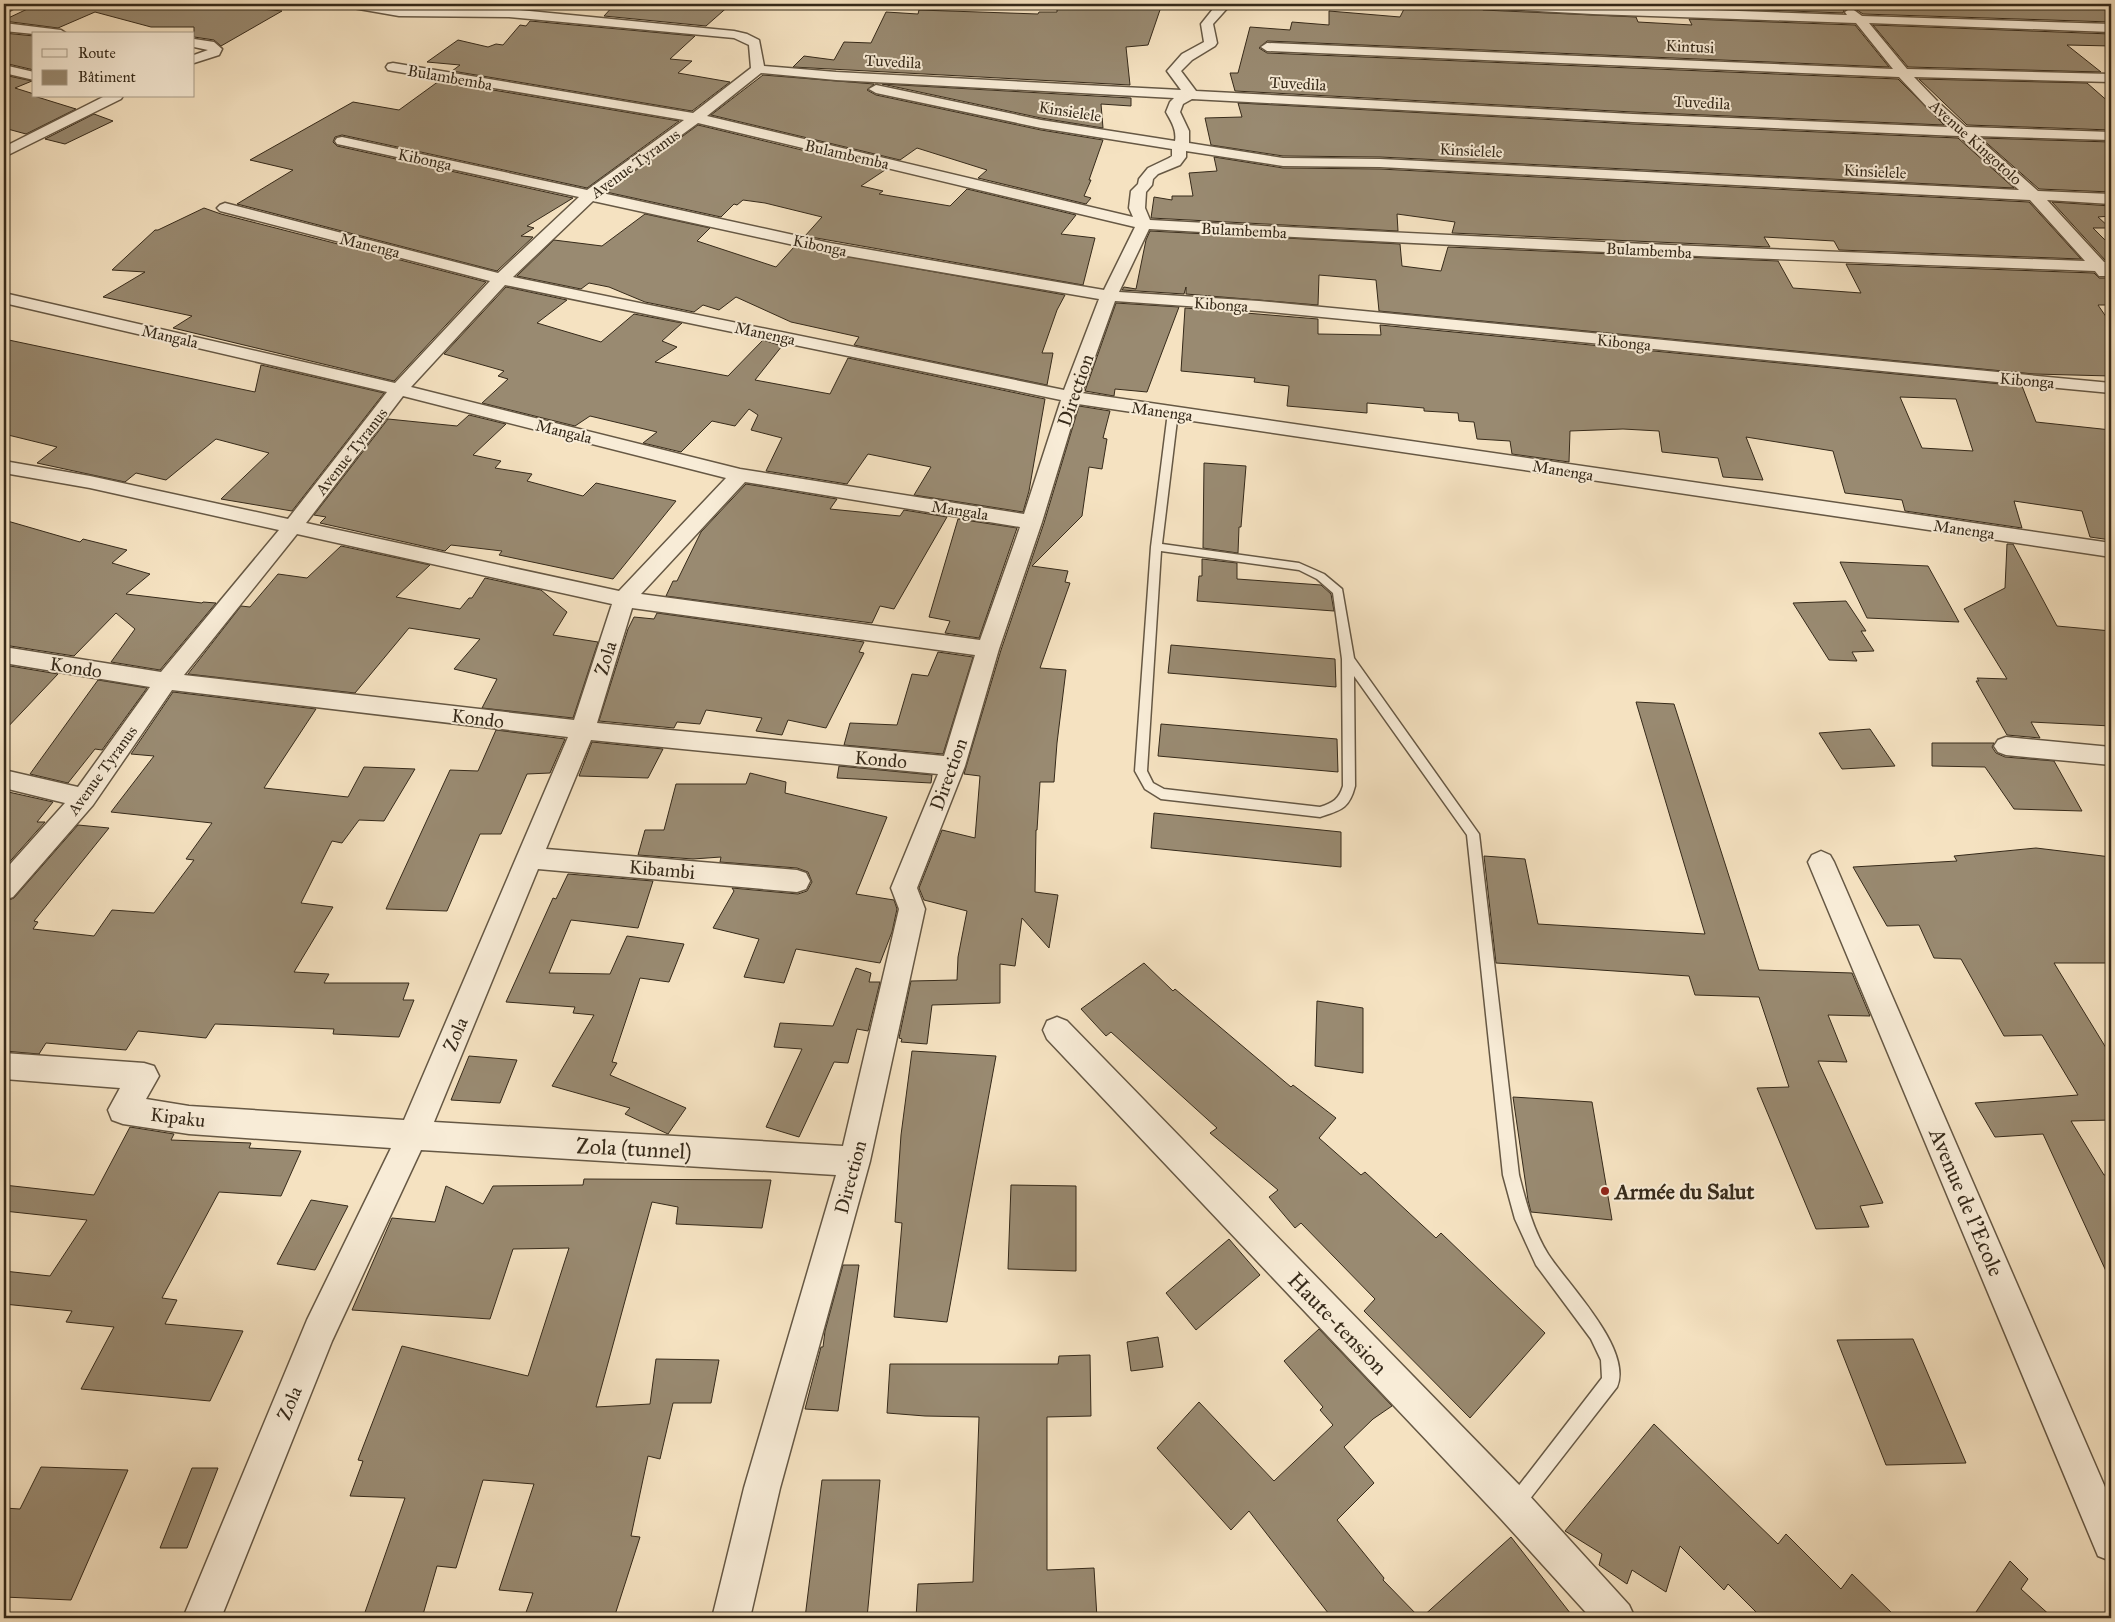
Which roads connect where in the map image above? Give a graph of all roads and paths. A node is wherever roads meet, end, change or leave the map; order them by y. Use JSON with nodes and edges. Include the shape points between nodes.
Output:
{"nodes":[{"id":1,"x":15,"y":4,"type":"edge"},
{"id":2,"x":353,"y":4,"type":"edge"},
{"id":3,"x":1225,"y":4,"type":"edge"},
{"id":4,"x":1483,"y":4,"type":"edge"},
{"id":5,"x":1842,"y":4,"type":"edge"},
{"id":6,"x":4,"y":10,"type":"edge"},
{"id":7,"x":1860,"y":20,"type":"junction"},
{"id":8,"x":4,"y":27,"type":"edge"},
{"id":9,"x":2111,"y":28,"type":"edge"},
{"id":10,"x":45,"y":32,"type":"edge"},
{"id":11,"x":195,"y":43,"type":"edge"},
{"id":12,"x":1267,"y":47,"type":"dead end"},
{"id":13,"x":195,"y":59,"type":"edge"},
{"id":14,"x":393,"y":67,"type":"dead end"},
{"id":15,"x":4,"y":69,"type":"edge"},
{"id":16,"x":758,"y":69,"type":"junction"},
{"id":17,"x":1903,"y":73,"type":"junction"},
{"id":18,"x":32,"y":76,"type":"edge"},
{"id":19,"x":836,"y":76,"type":"junction"},
{"id":20,"x":2111,"y":78,"type":"edge"},
{"id":21,"x":1191,"y":94,"type":"junction"},
{"id":22,"x":112,"y":98,"type":"edge"},
{"id":23,"x":696,"y":118,"type":"junction"},
{"id":24,"x":1965,"y":132,"type":"junction"},
{"id":25,"x":2111,"y":136,"type":"edge"},
{"id":26,"x":342,"y":141,"type":"dead end"},
{"id":27,"x":1180,"y":145,"type":"junction"},
{"id":28,"x":4,"y":153,"type":"edge"},
{"id":29,"x":591,"y":194,"type":"junction"},
{"id":30,"x":2036,"y":197,"type":"junction"},
{"id":31,"x":2111,"y":199,"type":"edge"},
{"id":32,"x":225,"y":208,"type":"dead end"},
{"id":33,"x":1144,"y":224,"type":"junction"},
{"id":34,"x":2105,"y":266,"type":"edge"},
{"id":35,"x":501,"y":279,"type":"junction"},
{"id":36,"x":2111,"y":280,"type":"edge"},
{"id":37,"x":1109,"y":296,"type":"junction"},
{"id":38,"x":4,"y":298,"type":"edge"},
{"id":39,"x":2111,"y":388,"type":"edge"},
{"id":40,"x":399,"y":389,"type":"junction"},
{"id":41,"x":1071,"y":397,"type":"junction"},
{"id":42,"x":1172,"y":412,"type":"junction"},
{"id":43,"x":4,"y":467,"type":"edge"},
{"id":44,"x":740,"y":475,"type":"junction"},
{"id":45,"x":1032,"y":522,"type":"junction"},
{"id":46,"x":293,"y":526,"type":"junction"},
{"id":47,"x":1156,"y":546,"type":"junction"},
{"id":48,"x":2111,"y":550,"type":"edge"},
{"id":49,"x":624,"y":599,"type":"junction"},
{"id":50,"x":988,"y":649,"type":"junction"},
{"id":51,"x":4,"y":655,"type":"edge"},
{"id":52,"x":1348,"y":660,"type":"junction"},
{"id":53,"x":166,"y":681,"type":"junction"},
{"id":54,"x":583,"y":730,"type":"junction"},
{"id":55,"x":2006,"y":746,"type":"dead end"},
{"id":56,"x":2111,"y":756,"type":"edge"},
{"id":57,"x":954,"y":766,"type":"junction"},
{"id":58,"x":4,"y":779,"type":"edge"},
{"id":59,"x":84,"y":798,"type":"junction"},
{"id":60,"x":528,"y":858,"type":"junction"},
{"id":61,"x":1821,"y":862,"type":"dead end"},
{"id":62,"x":797,"y":881,"type":"dead end"},
{"id":63,"x":4,"y":890,"type":"edge"},
{"id":64,"x":1057,"y":1030,"type":"dead end"},
{"id":65,"x":4,"y":1066,"type":"edge"},
{"id":66,"x":412,"y":1135,"type":"junction"},
{"id":67,"x":855,"y":1160,"type":"junction"},
{"id":68,"x":1514,"y":1506,"type":"junction"},
{"id":69,"x":2111,"y":1543,"type":"edge"},
{"id":70,"x":202,"y":1618,"type":"edge"},
{"id":71,"x":731,"y":1618,"type":"edge"},
{"id":72,"x":1616,"y":1618,"type":"edge"}],
"edges":[{"from":1,"to":6,"type":"street"},
{"from":2,"to":16,"type":"street","via":[[399,12],[509,13],[738,35],[755,43]]},
{"from":3,"to":21,"type":"street","via":[[1207,24],[1211,43],[1187,57],[1174,71]]},
{"from":4,"to":7,"type":"street"},
{"from":5,"to":7,"type":"street","name":"Avenue Kingotolo"},
{"from":7,"to":9,"type":"street"},
{"from":7,"to":17,"type":"street","name":"Avenue Kingotolo"},
{"from":8,"to":10,"type":"street"},
{"from":11,"to":13,"type":"street","via":[[216,48],[214,52]]},
{"from":12,"to":17,"type":"street","name":"Kintusi"},
{"from":14,"to":23,"type":"street","name":"Bulambemba"},
{"from":15,"to":18,"type":"street"},
{"from":16,"to":19,"type":"street","name":"Tuvedila"},
{"from":16,"to":23,"type":"street","name":"Avenue Tyranus"},
{"from":17,"to":20,"type":"street","name":"Kintusi"},
{"from":17,"to":24,"type":"street","name":"Avenue Kingotolo","via":[[1933,105]]},
{"from":19,"to":21,"type":"street","name":"Tuvedila"},
{"from":19,"to":27,"type":"street","name":"Kinsielele","via":[[885,92],[1041,124]]},
{"from":21,"to":24,"type":"street","name":"Tuvedila"},
{"from":21,"to":27,"type":"street","via":[[1177,102],[1173,112],[1182,131]]},
{"from":22,"to":28,"type":"street"},
{"from":23,"to":29,"type":"street","name":"Avenue Tyranus"},
{"from":23,"to":33,"type":"street","name":"Bulambemba"},
{"from":24,"to":25,"type":"street","name":"Tuvedila"},
{"from":24,"to":30,"type":"street","name":"Avenue Kingotolo"},
{"from":26,"to":29,"type":"street","name":"Kibonga"},
{"from":27,"to":30,"type":"street","name":"Kinsielele","via":[[1283,162],[1380,163]]},
{"from":27,"to":33,"type":"street","via":[[1179,157],[1173,165],[1149,172],[1145,185],[1139,191],[1137,208]]},
{"from":29,"to":35,"type":"street","name":"Avenue Tyranus"},
{"from":29,"to":37,"type":"street","name":"Kibonga","via":[[830,248]]},
{"from":30,"to":31,"type":"street","name":"Kinsielele"},
{"from":30,"to":34,"type":"street","name":"Avenue Kingotolo"},
{"from":32,"to":35,"type":"street","name":"Manenga"},
{"from":33,"to":34,"type":"street","name":"Bulambemba","via":[[1713,253]]},
{"from":33,"to":37,"type":"street","name":"Direction"},
{"from":34,"to":36,"type":"street","name":"Avenue Kingotolo"},
{"from":35,"to":40,"type":"street","name":"Avenue Tyranus"},
{"from":35,"to":41,"type":"street","name":"Manenga"},
{"from":37,"to":39,"type":"street","name":"Kibonga","via":[[1269,307]]},
{"from":37,"to":41,"type":"street","name":"Direction"},
{"from":38,"to":40,"type":"street","name":"Mangala"},
{"from":40,"to":44,"type":"street","name":"Mangala"},
{"from":40,"to":46,"type":"street","name":"Avenue Tyranus"},
{"from":41,"to":42,"type":"street","name":"Manenga"},
{"from":41,"to":45,"type":"street","name":"Direction"},
{"from":42,"to":47,"type":"lane"},
{"from":42,"to":48,"type":"street","name":"Manenga"},
{"from":43,"to":46,"type":"street","via":[[90,482]]},
{"from":44,"to":45,"type":"street","name":"Mangala"},
{"from":44,"to":49,"type":"street","name":"Zola"},
{"from":45,"to":50,"type":"street","name":"Direction"},
{"from":46,"to":49,"type":"street"},
{"from":46,"to":53,"type":"street","name":"Avenue Tyranus"},
{"from":47,"to":52,"type":"lane","via":[[1314,571],[1338,592]]},
{"from":47,"to":52,"type":"lane","via":[[1140,771],[1149,786],[1162,794],[1320,812],[1341,805],[1349,786]]},
{"from":49,"to":50,"type":"street"},
{"from":49,"to":54,"type":"street","name":"Zola"},
{"from":50,"to":57,"type":"street","name":"Direction"},
{"from":51,"to":53,"type":"street","name":"Kondo"},
{"from":52,"to":68,"type":"lane","via":[[1472,834],[1511,1175],[1523,1219],[1542,1259],[1597,1333],[1609,1359],[1611,1381]]},
{"from":53,"to":54,"type":"street","name":"Kondo"},
{"from":53,"to":59,"type":"street","name":"Avenue Tyranus"},
{"from":54,"to":57,"type":"street","name":"Kondo"},
{"from":54,"to":60,"type":"street","name":"Zola"},
{"from":55,"to":56,"type":"street"},
{"from":57,"to":67,"type":"street","name":"Direction","via":[[904,888],[912,909]]},
{"from":58,"to":59,"type":"street"},
{"from":59,"to":63,"type":"street","name":"Avenue Tyranus"},
{"from":60,"to":62,"type":"street","name":"Kibambi"},
{"from":60,"to":66,"type":"street","name":"Zola"},
{"from":61,"to":69,"type":"street","name":"Avenue de l'Ecole"},
{"from":64,"to":68,"type":"street","name":"Haute-tension"},
{"from":65,"to":66,"type":"street","name":"Kipaku","via":[[144,1076],[123,1110],[189,1120]]},
{"from":66,"to":67,"type":"street","name":"Zola (tunnel)"},
{"from":66,"to":70,"type":"street","name":"Zola","via":[[319,1332]]},
{"from":67,"to":71,"type":"street","name":"Direction","via":[[762,1488]]},
{"from":68,"to":72,"type":"street","name":"Haute-tension"}]}
